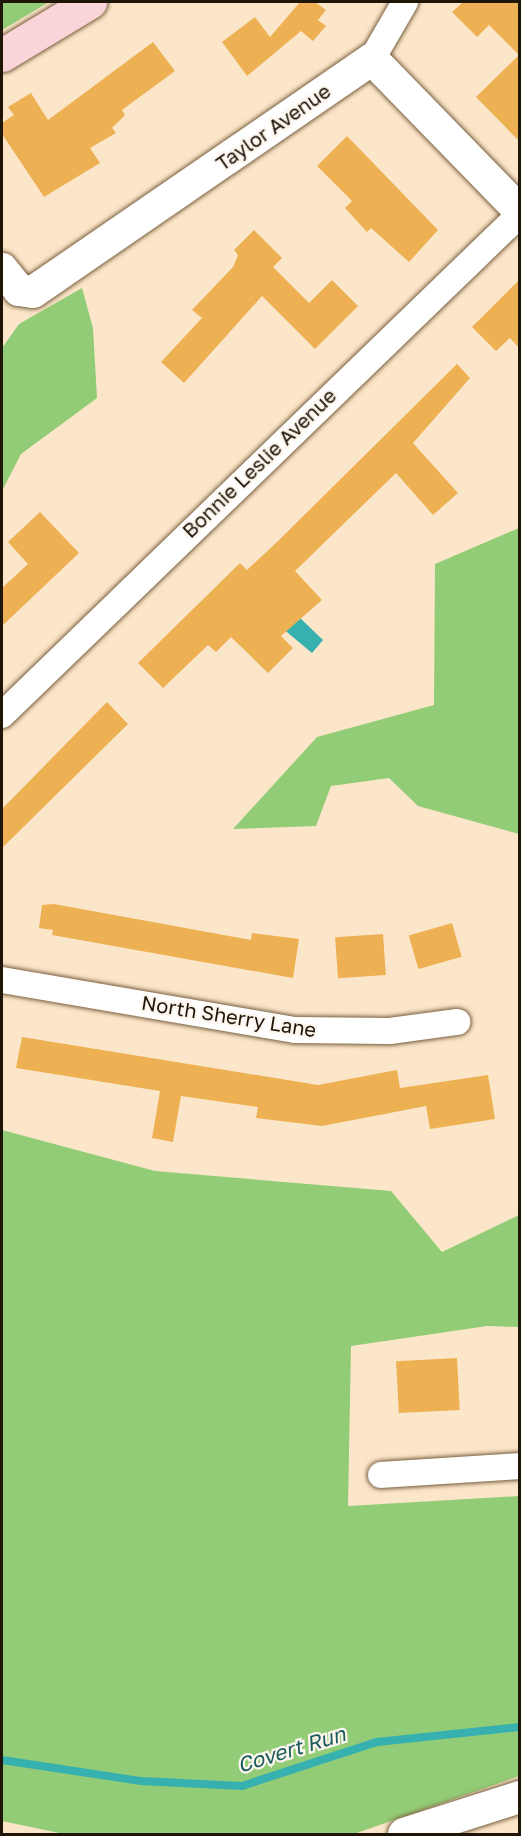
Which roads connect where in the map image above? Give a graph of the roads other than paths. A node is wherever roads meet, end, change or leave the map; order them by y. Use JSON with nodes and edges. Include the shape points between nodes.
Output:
{"nodes":[{"id":1,"x":90,"y":2,"type":"edge"},
{"id":2,"x":405,"y":2,"type":"edge"},
{"id":3,"x":2,"y":55,"type":"edge"},
{"id":4,"x":372,"y":59,"type":"junction"},
{"id":5,"x":519,"y":212,"type":"edge"},
{"id":6,"x":2,"y":269,"type":"edge"},
{"id":7,"x":2,"y":715,"type":"edge"},
{"id":8,"x":2,"y":980,"type":"edge"},
{"id":9,"x":458,"y":1022,"type":"dead end"},
{"id":10,"x":519,"y":1466,"type":"edge"},
{"id":11,"x":381,"y":1475,"type":"dead end"},
{"id":12,"x":519,"y":1797,"type":"edge"},
{"id":13,"x":404,"y":1834,"type":"edge"}],
"edges":[{"from":1,"to":3,"type":"main road"},
{"from":2,"to":4,"type":"street"},
{"from":4,"to":5,"type":"street"},
{"from":4,"to":6,"type":"street","name":"Taylor Avenue","via":[[33,292],[19,290]]},
{"from":5,"to":7,"type":"street","name":"Bonnie Leslie Avenue"},
{"from":8,"to":9,"type":"street","name":"North Sherry Lane","via":[[295,1030],[390,1031]]},
{"from":10,"to":11,"type":"street"},
{"from":12,"to":13,"type":"street"}]}
